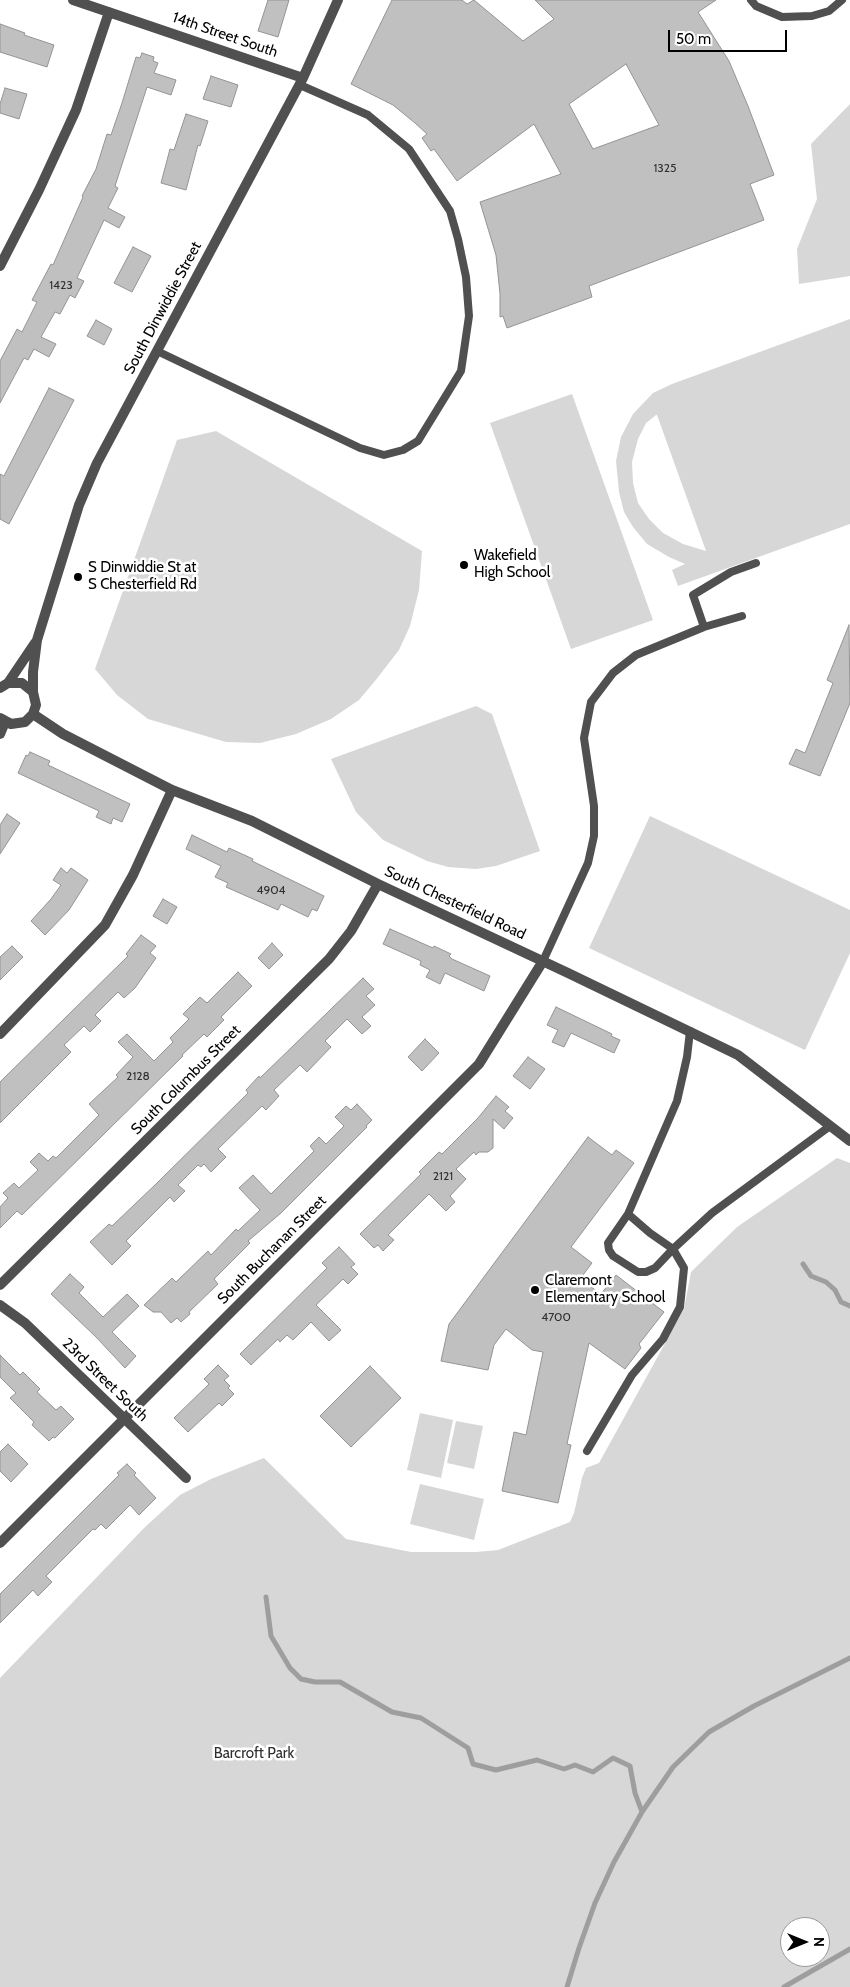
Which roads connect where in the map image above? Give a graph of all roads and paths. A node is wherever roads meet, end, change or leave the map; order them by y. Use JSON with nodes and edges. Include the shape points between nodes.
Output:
{"nodes":[{"id":1,"x":73,"y":0,"type":"edge"},
{"id":2,"x":338,"y":0,"type":"edge"},
{"id":3,"x":752,"y":0,"type":"edge"},
{"id":4,"x":842,"y":0,"type":"edge"},
{"id":5,"x":109,"y":12,"type":"junction"},
{"id":6,"x":301,"y":81,"type":"junction"},
{"id":7,"x":0,"y":266,"type":"edge"},
{"id":8,"x":157,"y":351,"type":"junction"},
{"id":9,"x":756,"y":564,"type":"dead end"},
{"id":10,"x":742,"y":616,"type":"dead end"},
{"id":11,"x":704,"y":627,"type":"junction"},
{"id":12,"x":37,"y":640,"type":"junction"},
{"id":13,"x":4,"y":685,"type":"edge"},
{"id":14,"x":33,"y":692,"type":"junction"},
{"id":15,"x":33,"y":714,"type":"junction"},
{"id":16,"x":2,"y":720,"type":"edge"},
{"id":17,"x":0,"y":734,"type":"edge"},
{"id":18,"x":172,"y":790,"type":"junction"},
{"id":19,"x":378,"y":884,"type":"junction"},
{"id":20,"x":543,"y":961,"type":"junction"},
{"id":21,"x":690,"y":1030,"type":"junction"},
{"id":22,"x":0,"y":1034,"type":"edge"},
{"id":23,"x":830,"y":1126,"type":"junction"},
{"id":24,"x":850,"y":1141,"type":"edge"},
{"id":25,"x":628,"y":1214,"type":"junction"},
{"id":26,"x":673,"y":1249,"type":"junction"},
{"id":27,"x":0,"y":1285,"type":"edge"},
{"id":28,"x":0,"y":1305,"type":"edge"},
{"id":29,"x":125,"y":1419,"type":"junction"},
{"id":30,"x":587,"y":1452,"type":"dead end"},
{"id":31,"x":186,"y":1478,"type":"dead end"},
{"id":32,"x":0,"y":1543,"type":"edge"}],
"edges":[{"from":1,"to":5,"type":"street","name":"14th Street South"},
{"from":2,"to":6,"type":"street","name":"South Dinwiddie Street"},
{"from":3,"to":4,"type":"lane","via":[[756,6],[782,17],[812,16],[829,11]]},
{"from":5,"to":6,"type":"street","name":"14th Street South"},
{"from":5,"to":7,"type":"street","via":[[76,110]]},
{"from":6,"to":8,"type":"street","name":"South Dinwiddie Street"},
{"from":6,"to":8,"type":"lane","via":[[368,115],[409,149],[450,210],[466,277],[468,316],[461,371],[418,442],[384,455],[360,448]]},
{"from":8,"to":12,"type":"street","name":"South Dinwiddie Street","via":[[97,463],[79,505]]},
{"from":9,"to":11,"type":"lane","via":[[731,572],[693,595]]},
{"from":10,"to":11,"type":"lane"},
{"from":11,"to":20,"type":"lane","via":[[636,656],[613,673],[591,702],[584,738],[594,806],[594,836],[588,863]]},
{"from":12,"to":13,"type":"street","name":"South Dinwiddie Street"},
{"from":12,"to":14,"type":"street","name":"South Dinwiddie Street","via":[[32,672]]},
{"from":13,"to":14,"type":"street","via":[[22,683]]},
{"from":14,"to":15,"type":"street","name":"South Dinwiddie Street","via":[[36,705]]},
{"from":15,"to":16,"type":"street","via":[[18,724]]},
{"from":15,"to":18,"type":"street","name":"South Chesterfield Road","via":[[63,734]]},
{"from":16,"to":17,"type":"street"},
{"from":18,"to":19,"type":"street","name":"South Chesterfield Road","via":[[252,822]]},
{"from":18,"to":22,"type":"street","via":[[133,875],[105,925]]},
{"from":19,"to":20,"type":"street","name":"South Chesterfield Road"},
{"from":19,"to":27,"type":"street","name":"South Columbus Street","via":[[351,931],[329,959]]},
{"from":20,"to":21,"type":"street","name":"South Chesterfield Road"},
{"from":20,"to":29,"type":"street","name":"South Buchanan Street","via":[[479,1064]]},
{"from":21,"to":23,"type":"street","name":"South Chesterfield Road","via":[[738,1054]]},
{"from":21,"to":25,"type":"lane","via":[[677,1101]]},
{"from":23,"to":24,"type":"street","name":"South Chesterfield Road"},
{"from":23,"to":26,"type":"lane","via":[[712,1214]]},
{"from":25,"to":26,"type":"lane"},
{"from":25,"to":26,"type":"lane","via":[[608,1243],[613,1256],[638,1272],[646,1272],[655,1268]]},
{"from":26,"to":30,"type":"lane","via":[[684,1268],[680,1307],[663,1339],[632,1375]]},
{"from":28,"to":29,"type":"street","name":"23rd Street South","via":[[25,1323]]},
{"from":29,"to":31,"type":"street","name":"23rd Street South"},
{"from":29,"to":32,"type":"street","name":"South Buchanan Street"}]}
